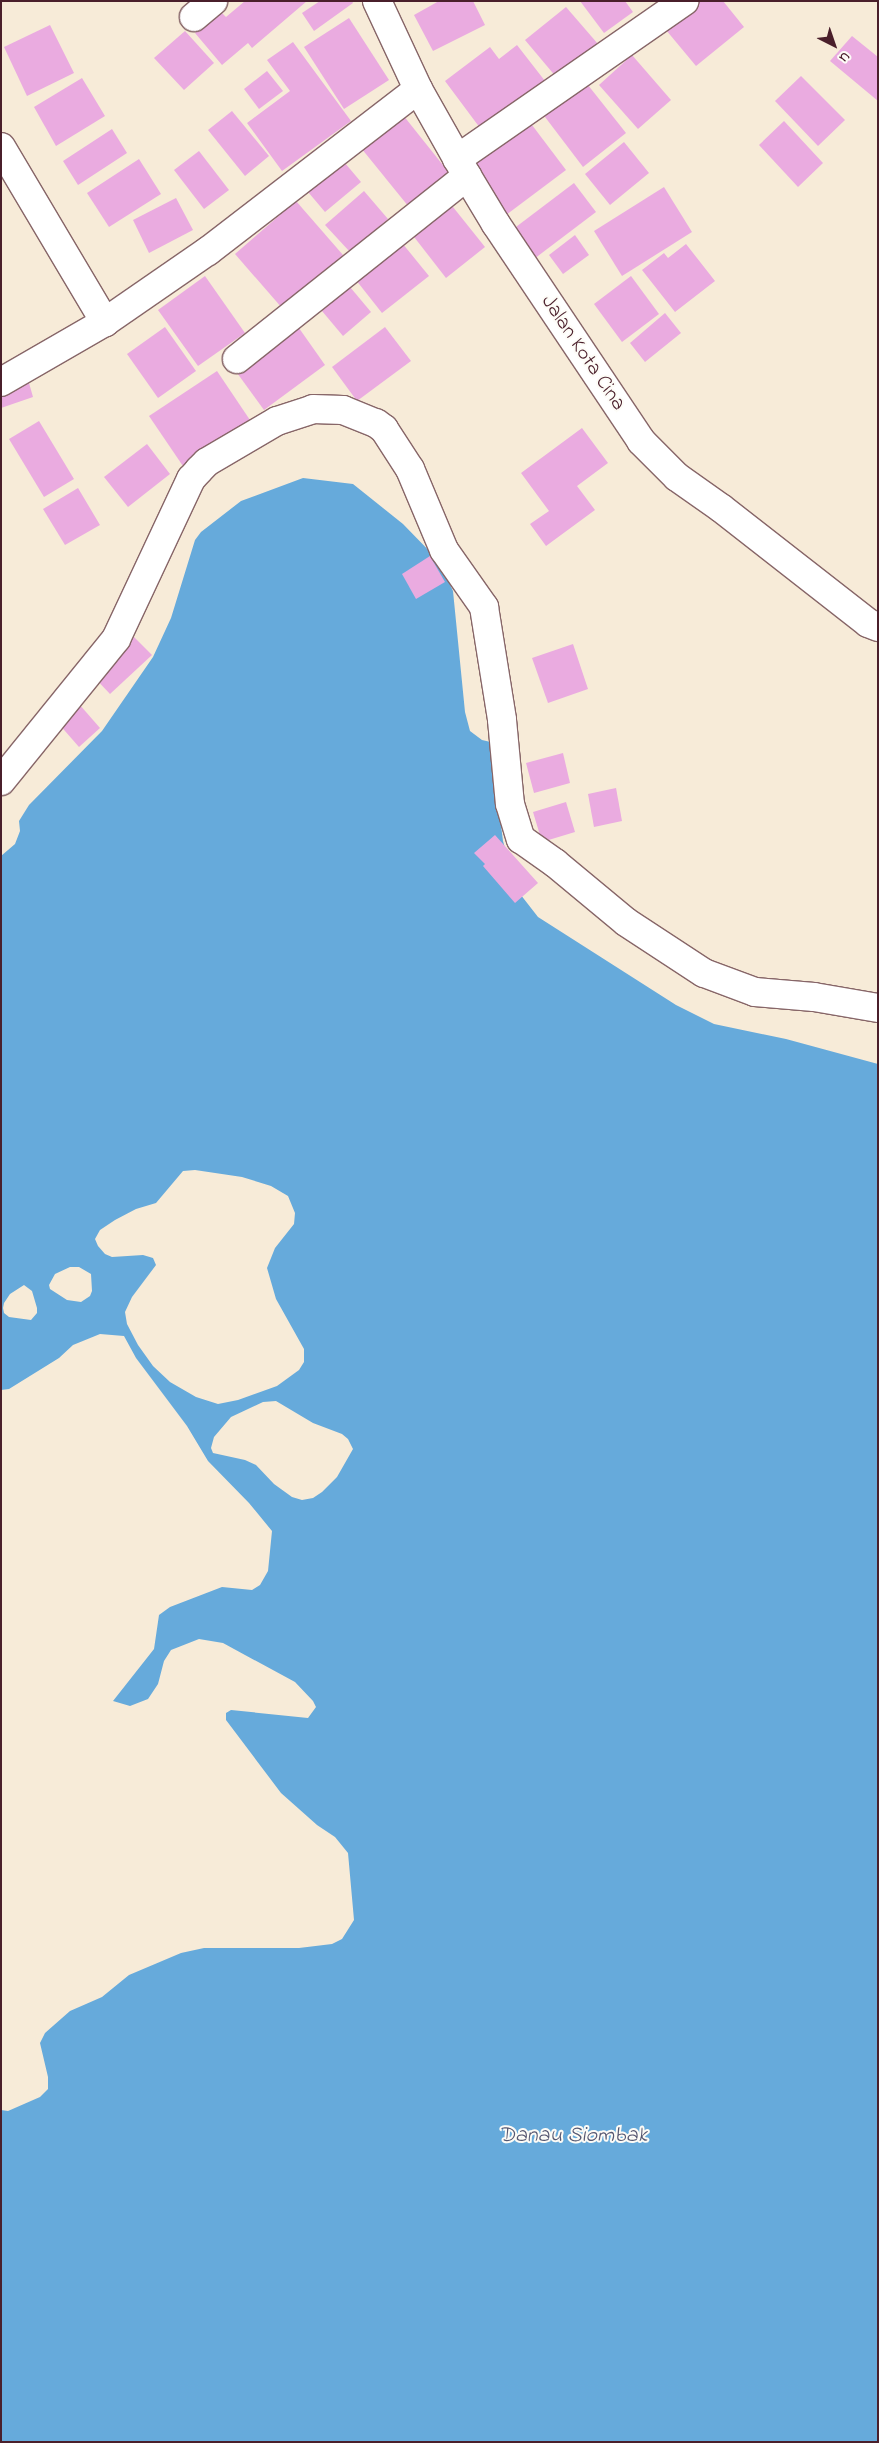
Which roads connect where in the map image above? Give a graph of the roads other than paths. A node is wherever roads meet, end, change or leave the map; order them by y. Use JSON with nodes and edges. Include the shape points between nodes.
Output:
{"nodes":[{"id":1,"x":377,"y":1,"type":"edge"},
{"id":2,"x":684,"y":1,"type":"edge"},
{"id":3,"x":418,"y":89,"type":"junction"},
{"id":4,"x":1,"y":147,"type":"edge"},
{"id":5,"x":462,"y":167,"type":"junction"},
{"id":6,"x":105,"y":322,"type":"junction"},
{"id":7,"x":238,"y":359,"type":"dead end"},
{"id":8,"x":1,"y":382,"type":"edge"},
{"id":9,"x":878,"y":627,"type":"edge"},
{"id":10,"x":1,"y":781,"type":"edge"},
{"id":11,"x":878,"y":1008,"type":"edge"}],
"edges":[{"from":1,"to":3,"type":"street","name":"Jalan Kota Cina"},
{"from":2,"to":5,"type":"street"},
{"from":3,"to":5,"type":"street","name":"Jalan Kota Cina"},
{"from":3,"to":6,"type":"street","via":[[208,252]]},
{"from":4,"to":6,"type":"street"},
{"from":5,"to":7,"type":"street"},
{"from":5,"to":9,"type":"street","name":"Jalan Kota Cina","via":[[496,224],[641,441],[659,462]]},
{"from":6,"to":8,"type":"street"},
{"from":10,"to":11,"type":"street","via":[[116,639],[191,479],[199,470],[207,462],[277,421],[313,409],[343,410],[376,423],[384,430],[410,469],[444,550],[484,607],[502,720],[510,804],[521,839],[626,922],[704,974],[755,992],[814,997]]}]}
